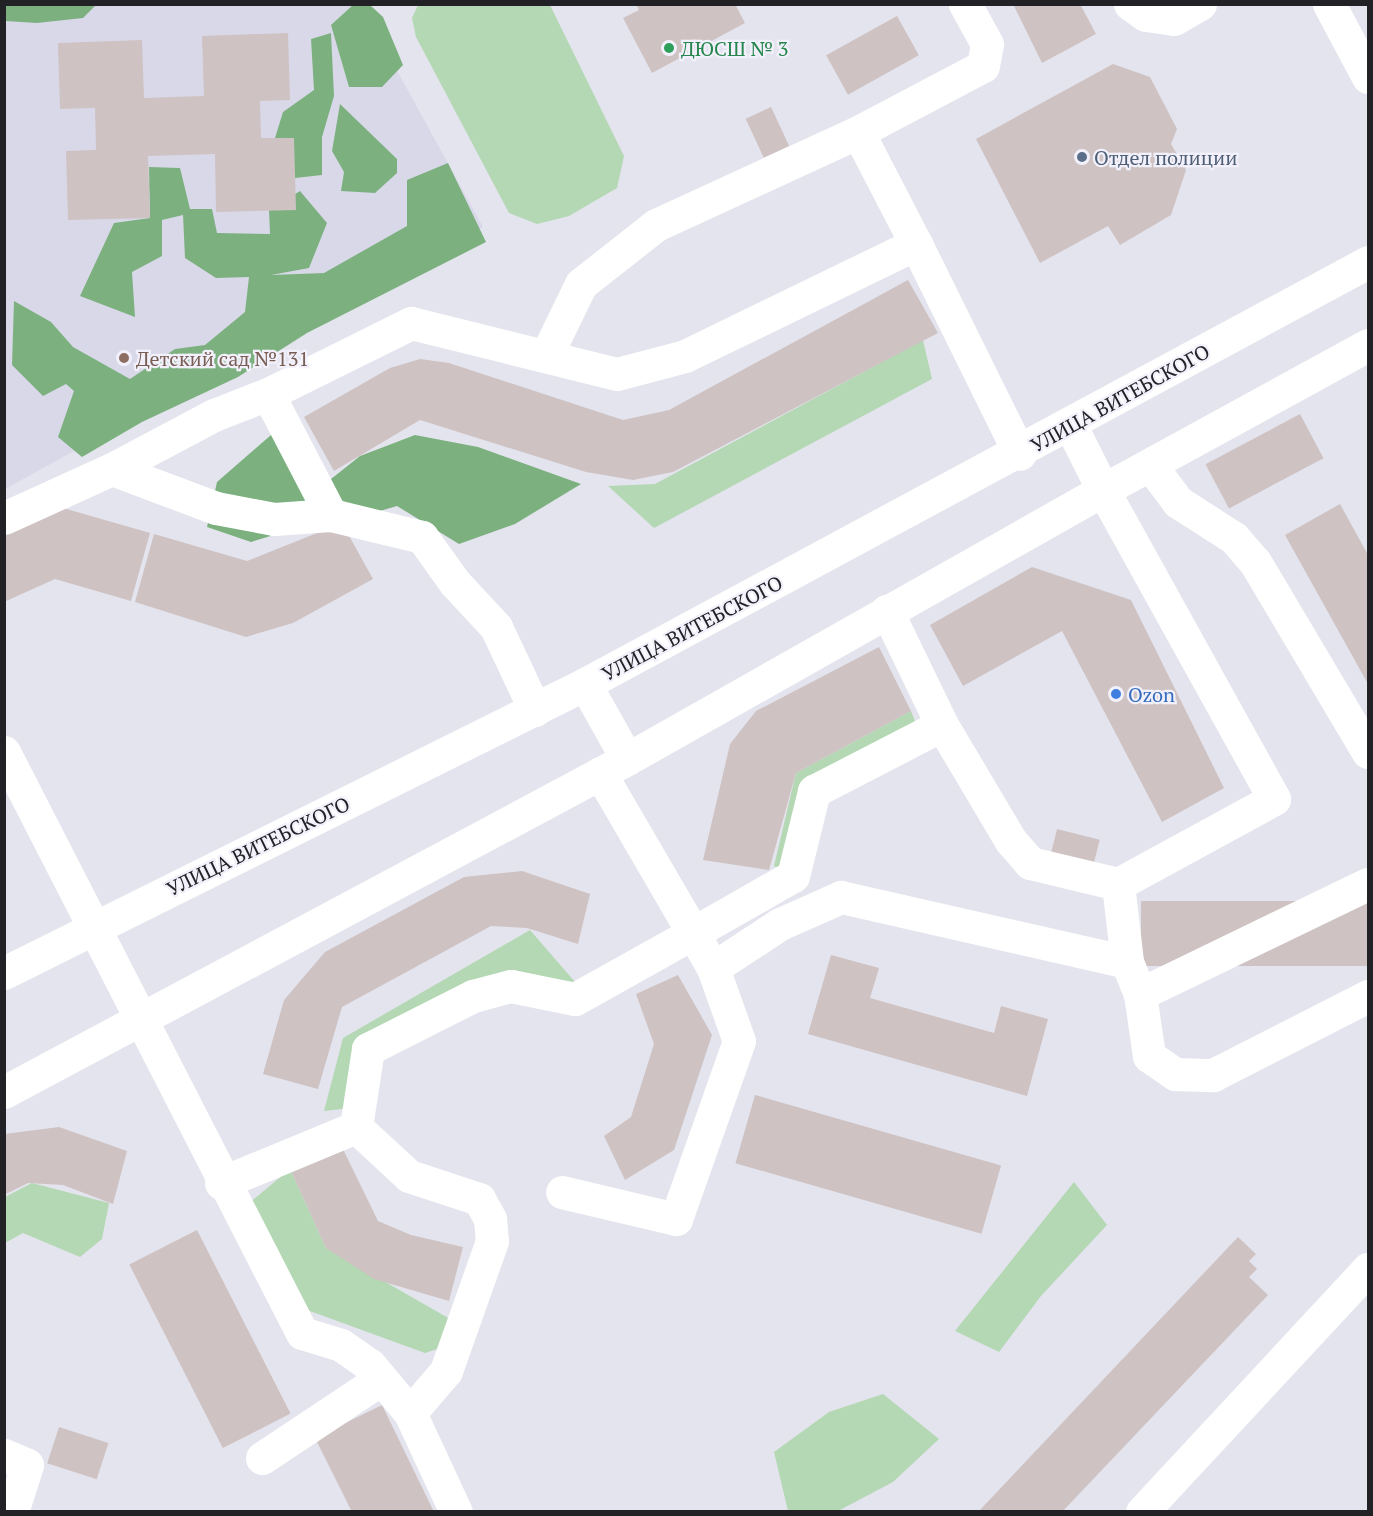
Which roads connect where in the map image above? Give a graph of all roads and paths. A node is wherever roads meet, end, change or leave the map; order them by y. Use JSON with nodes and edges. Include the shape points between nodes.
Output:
{"nodes":[{"id":1,"x":965,"y":4,"type":"edge"},
{"id":2,"x":1130,"y":4,"type":"edge"},
{"id":3,"x":1200,"y":4,"type":"edge"},
{"id":4,"x":1329,"y":4,"type":"edge"},
{"id":5,"x":1368,"y":77,"type":"edge"},
{"id":6,"x":858,"y":132,"type":"junction"},
{"id":7,"x":916,"y":244,"type":"junction"},
{"id":8,"x":1368,"y":262,"type":"edge"},
{"id":9,"x":1368,"y":345,"type":"edge"},
{"id":10,"x":546,"y":356,"type":"junction"},
{"id":11,"x":268,"y":394,"type":"junction"},
{"id":12,"x":1071,"y":426,"type":"junction"},
{"id":13,"x":1020,"y":454,"type":"junction"},
{"id":14,"x":1151,"y":466,"type":"junction"},
{"id":15,"x":112,"y":469,"type":"junction"},
{"id":16,"x":1103,"y":490,"type":"junction"},
{"id":17,"x":331,"y":515,"type":"junction"},
{"id":18,"x":4,"y":518,"type":"edge"},
{"id":19,"x":887,"y":611,"type":"junction"},
{"id":20,"x":585,"y":684,"type":"junction"},
{"id":21,"x":535,"y":710,"type":"junction"},
{"id":22,"x":942,"y":725,"type":"junction"},
{"id":23,"x":4,"y":752,"type":"edge"},
{"id":24,"x":1368,"y":752,"type":"edge"},
{"id":25,"x":614,"y":766,"type":"junction"},
{"id":26,"x":1118,"y":884,"type":"junction"},
{"id":27,"x":1368,"y":884,"type":"edge"},
{"id":28,"x":96,"y":925,"type":"junction"},
{"id":29,"x":693,"y":933,"type":"junction"},
{"id":30,"x":1128,"y":962,"type":"junction"},
{"id":31,"x":712,"y":968,"type":"junction"},
{"id":32,"x":4,"y":973,"type":"edge"},
{"id":33,"x":1140,"y":994,"type":"junction"},
{"id":34,"x":1368,"y":996,"type":"edge"},
{"id":35,"x":139,"y":1020,"type":"junction"},
{"id":36,"x":4,"y":1092,"type":"edge"},
{"id":37,"x":356,"y":1127,"type":"junction"},
{"id":38,"x":221,"y":1183,"type":"junction"},
{"id":39,"x":562,"y":1192,"type":"dead end"},
{"id":40,"x":1368,"y":1269,"type":"edge"},
{"id":41,"x":381,"y":1379,"type":"junction"},
{"id":42,"x":410,"y":1413,"type":"junction"},
{"id":43,"x":4,"y":1455,"type":"edge"},
{"id":44,"x":262,"y":1458,"type":"dead end"},
{"id":45,"x":12,"y":1512,"type":"edge"},
{"id":46,"x":456,"y":1512,"type":"edge"},
{"id":47,"x":1142,"y":1512,"type":"edge"}],
"edges":[{"from":1,"to":6,"type":"street","via":[[987,44],[983,66]]},
{"from":2,"to":3,"type":"street","via":[[1146,15],[1174,19]]},
{"from":4,"to":5,"type":"street"},
{"from":6,"to":7,"type":"street"},
{"from":6,"to":10,"type":"street","via":[[656,225],[581,284]]},
{"from":7,"to":10,"type":"street","via":[[685,356],[617,374]]},
{"from":7,"to":13,"type":"street"},
{"from":8,"to":12,"type":"street","name":"УЛИЦА ВИТЕБСКОГО"},
{"from":9,"to":14,"type":"street"},
{"from":10,"to":11,"type":"street","via":[[411,323]]},
{"from":11,"to":15,"type":"street","via":[[214,415]]},
{"from":11,"to":17,"type":"street"},
{"from":12,"to":13,"type":"street","name":"УЛИЦА ВИТЕБСКОГО"},
{"from":12,"to":16,"type":"street"},
{"from":13,"to":20,"type":"street","name":"УЛИЦА ВИТЕБСКОГО"},
{"from":14,"to":16,"type":"street"},
{"from":14,"to":24,"type":"street","via":[[1178,502],[1234,538],[1255,562]]},
{"from":15,"to":17,"type":"street","via":[[216,508],[274,519]]},
{"from":15,"to":18,"type":"street"},
{"from":16,"to":19,"type":"street"},
{"from":16,"to":26,"type":"street","via":[[1274,799]]},
{"from":17,"to":21,"type":"street","via":[[422,537],[455,583],[496,627]]},
{"from":19,"to":22,"type":"street"},
{"from":19,"to":25,"type":"street"},
{"from":20,"to":21,"type":"street","name":"УЛИЦА ВИТЕБСКОГО"},
{"from":20,"to":25,"type":"street"},
{"from":21,"to":28,"type":"street","name":"УЛИЦА ВИТЕБСКОГО"},
{"from":22,"to":26,"type":"street","via":[[1011,841],[1030,863]]},
{"from":22,"to":29,"type":"street","via":[[814,791],[793,876]]},
{"from":23,"to":28,"type":"street"},
{"from":25,"to":29,"type":"street"},
{"from":25,"to":35,"type":"street"},
{"from":26,"to":30,"type":"street"},
{"from":27,"to":33,"type":"street"},
{"from":28,"to":32,"type":"street","name":"УЛИЦА ВИТЕБСКОГО"},
{"from":28,"to":35,"type":"street"},
{"from":29,"to":31,"type":"street"},
{"from":29,"to":37,"type":"street","via":[[575,999],[511,986],[473,996],[368,1049]]},
{"from":30,"to":31,"type":"street","via":[[841,897],[780,924]]},
{"from":30,"to":33,"type":"street"},
{"from":31,"to":39,"type":"street","via":[[739,1041],[676,1219]]},
{"from":33,"to":34,"type":"street","via":[[1149,1056],[1175,1074],[1213,1075]]},
{"from":35,"to":36,"type":"street"},
{"from":35,"to":38,"type":"street"},
{"from":37,"to":38,"type":"street"},
{"from":37,"to":42,"type":"street","via":[[409,1176],[479,1199],[490,1219],[492,1241],[446,1371]]},
{"from":38,"to":41,"type":"street","via":[[302,1333],[341,1345]]},
{"from":40,"to":47,"type":"street"},
{"from":41,"to":42,"type":"street"},
{"from":41,"to":44,"type":"street"},
{"from":42,"to":46,"type":"street"},
{"from":43,"to":45,"type":"street","via":[[27,1464]]}]}
